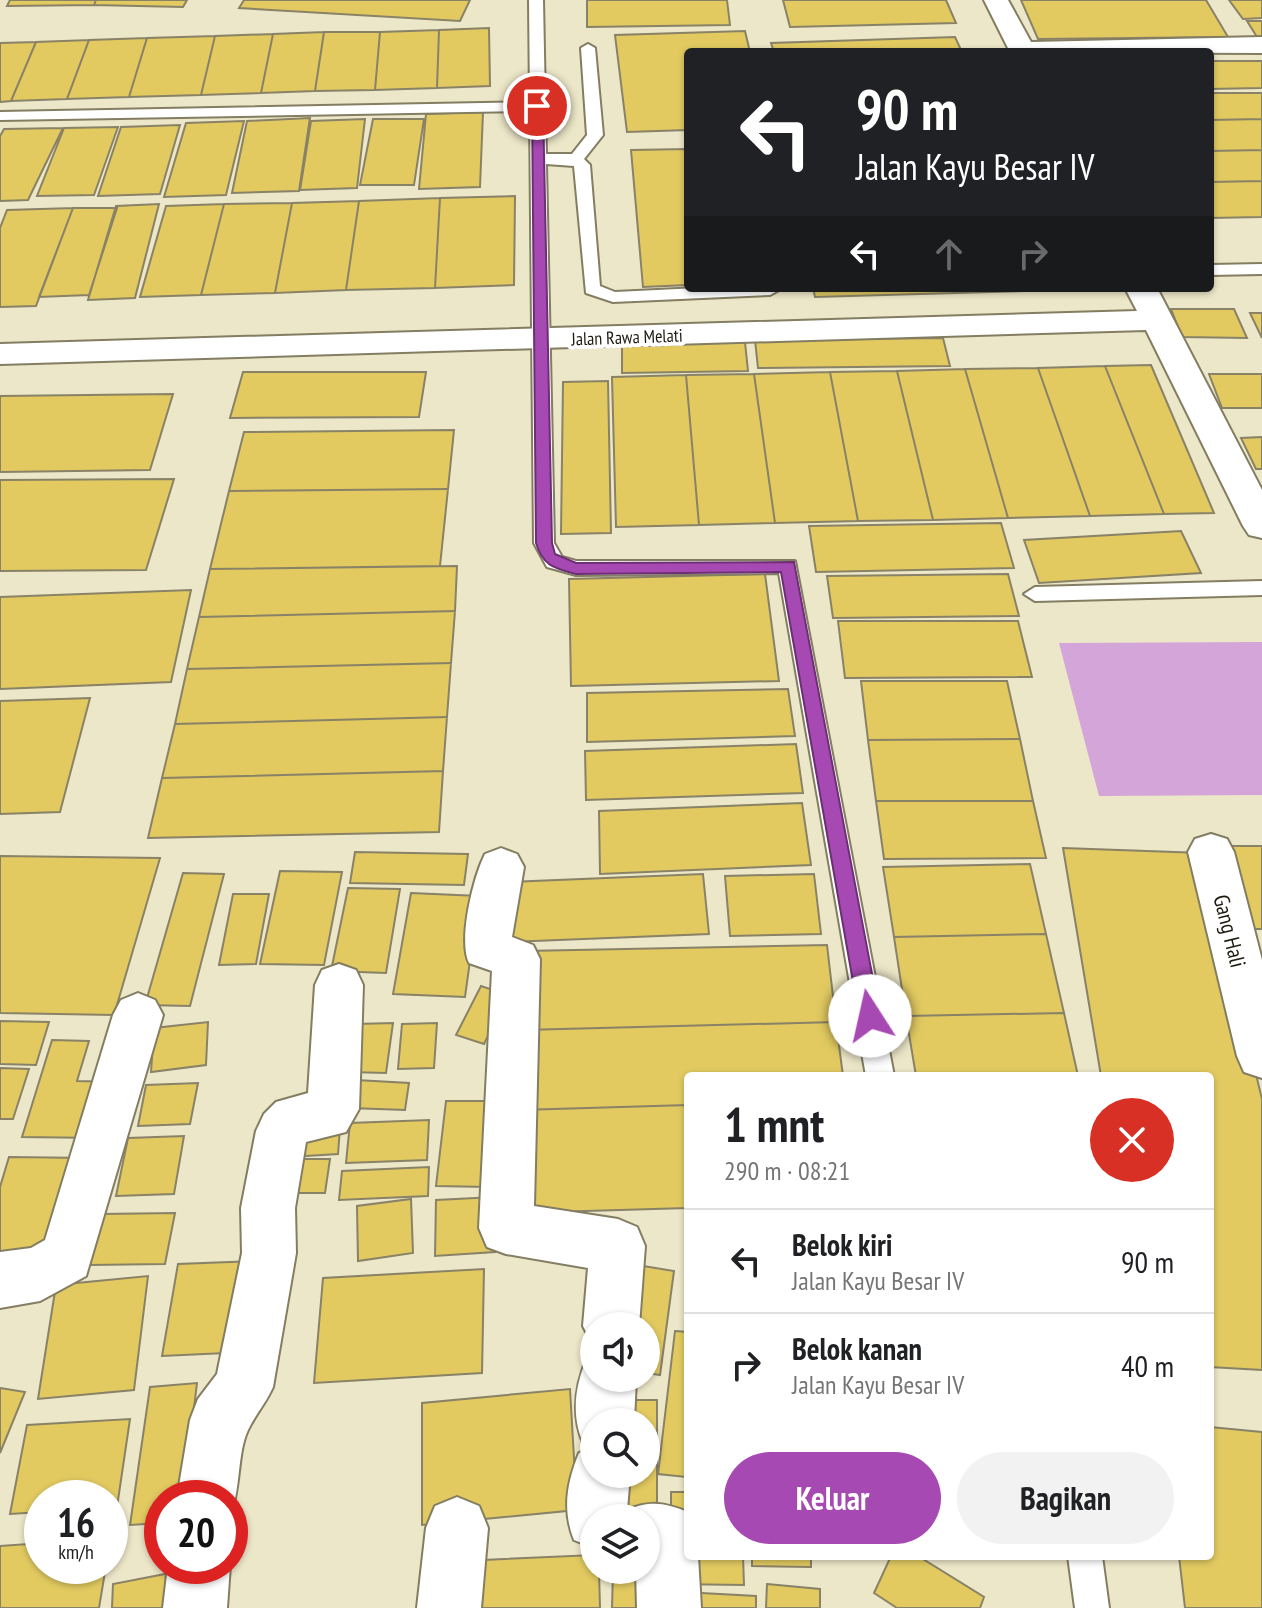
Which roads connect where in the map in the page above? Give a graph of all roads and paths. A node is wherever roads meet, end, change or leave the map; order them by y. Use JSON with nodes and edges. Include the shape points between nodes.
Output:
{"nodes":[{"id":1,"x":536,"y":0,"type":"edge"},
{"id":2,"x":996,"y":0,"type":"edge"},
{"id":3,"x":1262,"y":45,"type":"edge"},
{"id":4,"x":588,"y":48,"type":"dead end"},
{"id":5,"x":1020,"y":48,"type":"edge"},
{"id":6,"x":1142,"y":48,"type":"edge"},
{"id":7,"x":537,"y":106,"type":"junction"},
{"id":8,"x":0,"y":116,"type":"edge"},
{"id":9,"x":538,"y":159,"type":"junction"},
{"id":10,"x":576,"y":159,"type":"junction"},
{"id":11,"x":1262,"y":269,"type":"edge"},
{"id":12,"x":1214,"y":270,"type":"edge"},
{"id":13,"x":725,"y":292,"type":"edge"},
{"id":14,"x":1143,"y":292,"type":"edge"},
{"id":15,"x":1157,"y":320,"type":"junction"},
{"id":16,"x":539,"y":339,"type":"junction"},
{"id":17,"x":0,"y":354,"type":"edge"},
{"id":18,"x":1262,"y":526,"type":"edge"},
{"id":19,"x":1262,"y":588,"type":"edge"},
{"id":20,"x":1035,"y":594,"type":"dead end"},
{"id":21,"x":1211,"y":852,"type":"dead end"},
{"id":22,"x":501,"y":867,"type":"dead end"},
{"id":23,"x":339,"y":985,"type":"dead end"},
{"id":24,"x":138,"y":1015,"type":"dead end"},
{"id":25,"x":1262,"y":1056,"type":"edge"},
{"id":26,"x":879,"y":1072,"type":"edge"},
{"id":27,"x":0,"y":1280,"type":"edge"},
{"id":28,"x":612,"y":1312,"type":"edge"},
{"id":29,"x":210,"y":1480,"type":"edge"},
{"id":30,"x":457,"y":1528,"type":"dead end"},
{"id":31,"x":660,"y":1534,"type":"edge"},
{"id":32,"x":1086,"y":1560,"type":"edge"},
{"id":33,"x":197,"y":1584,"type":"edge"},
{"id":34,"x":195,"y":1608,"type":"edge"},
{"id":35,"x":449,"y":1608,"type":"edge"},
{"id":36,"x":669,"y":1608,"type":"edge"},
{"id":37,"x":1092,"y":1608,"type":"edge"}],
"edges":[{"from":1,"to":7,"type":"lane"},
{"from":2,"to":5,"type":"street"},
{"from":3,"to":6,"type":"street"},
{"from":4,"to":10,"type":"lane","via":[[595,135]]},
{"from":7,"to":8,"type":"lane"},
{"from":7,"to":9,"type":"lane"},
{"from":9,"to":10,"type":"lane"},
{"from":9,"to":16,"type":"lane"},
{"from":10,"to":13,"type":"lane","via":[[585,177],[592,289],[613,297]]},
{"from":11,"to":12,"type":"lane"},
{"from":14,"to":15,"type":"street"},
{"from":15,"to":16,"type":"street","name":"Jalan Rawa Melati"},
{"from":15,"to":18,"type":"street"},
{"from":16,"to":17,"type":"street","name":"Jalan Rawa Melati"},
{"from":16,"to":26,"type":"lane","via":[[544,543],[554,562],[576,568],[788,566]]},
{"from":19,"to":20,"type":"lane"},
{"from":21,"to":25,"type":"street","name":"Gang Hali"},
{"from":22,"to":28,"type":"street","via":[[486,949],[516,959],[506,1228],[618,1246]]},
{"from":23,"to":29,"type":"street","via":[[333,1109],[328,1115],[294,1119],[282,1131],[268,1208],[269,1253],[244,1387],[219,1420]]},
{"from":24,"to":27,"type":"street","via":[[67,1257],[40,1274]]},
{"from":30,"to":35,"type":"street"},
{"from":31,"to":36,"type":"street","via":[[666,1534]]},
{"from":32,"to":37,"type":"lane"},
{"from":33,"to":34,"type":"street"}]}
